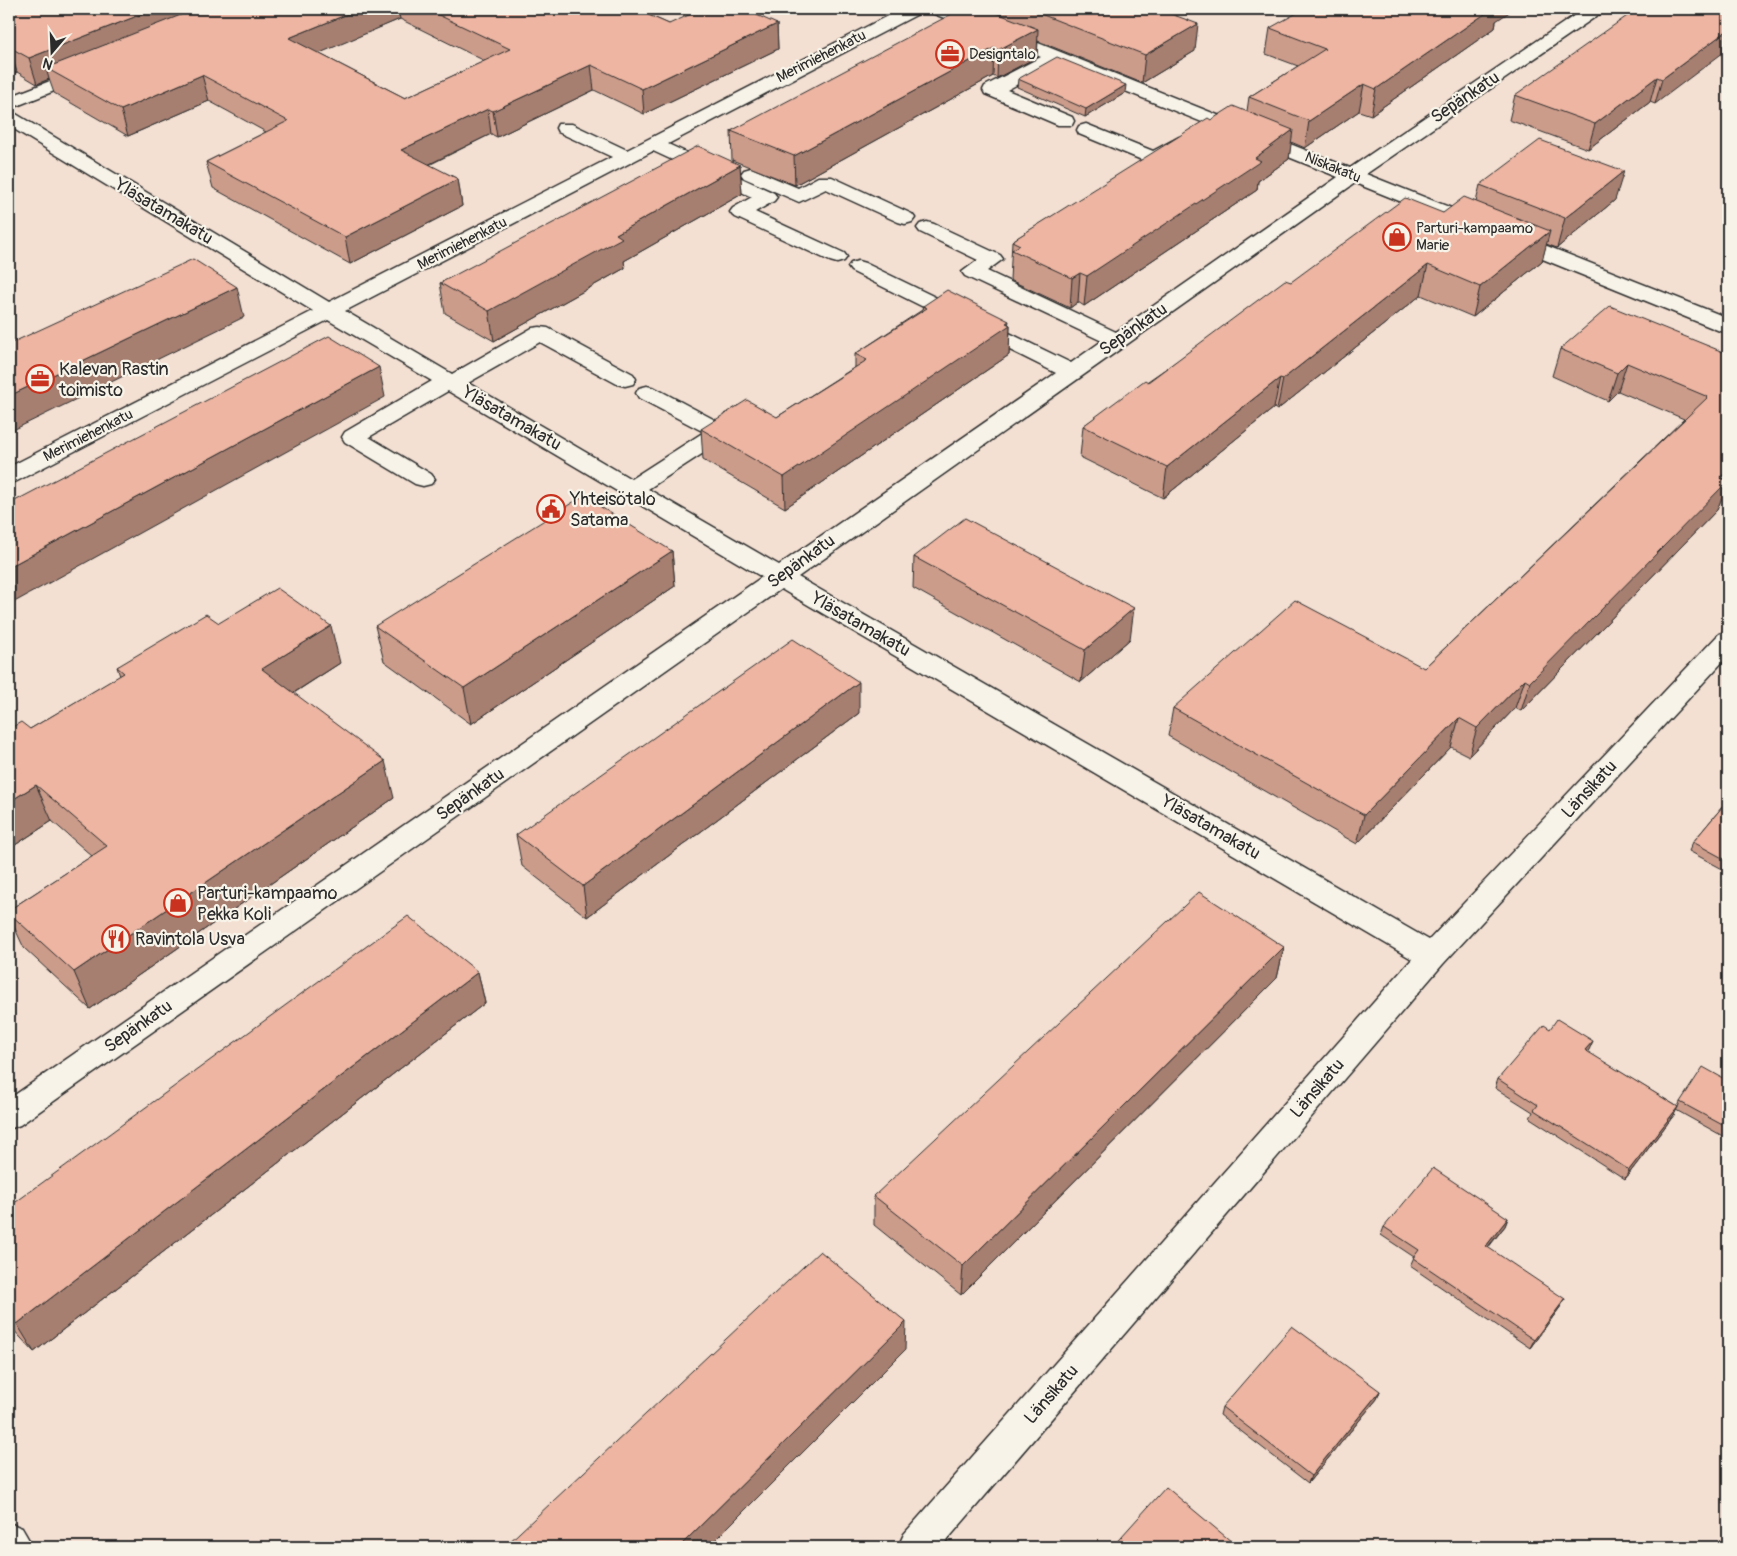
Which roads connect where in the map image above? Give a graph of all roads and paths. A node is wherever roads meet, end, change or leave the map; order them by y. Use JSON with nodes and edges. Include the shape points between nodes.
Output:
{"nodes":[{"id":1,"x":914,"y":9,"type":"edge"},
{"id":2,"x":938,"y":9,"type":"edge"},
{"id":3,"x":1596,"y":9,"type":"edge"},
{"id":4,"x":1055,"y":56,"type":"junction"},
{"id":5,"x":98,"y":67,"type":"edge"},
{"id":6,"x":9,"y":103,"type":"edge"},
{"id":7,"x":9,"y":118,"type":"edge"},
{"id":8,"x":1065,"y":121,"type":"dead end"},
{"id":9,"x":565,"y":128,"type":"dead end"},
{"id":10,"x":1202,"y":129,"type":"junction"},
{"id":11,"x":1086,"y":130,"type":"dead end"},
{"id":12,"x":661,"y":140,"type":"junction"},
{"id":13,"x":627,"y":157,"type":"junction"},
{"id":14,"x":1353,"y":175,"type":"junction"},
{"id":15,"x":905,"y":218,"type":"dead end"},
{"id":16,"x":927,"y":228,"type":"dead end"},
{"id":17,"x":837,"y":257,"type":"dead end"},
{"id":18,"x":858,"y":266,"type":"dead end"},
{"id":19,"x":329,"y":311,"type":"junction"},
{"id":20,"x":1728,"y":326,"type":"edge"},
{"id":21,"x":1117,"y":340,"type":"junction"},
{"id":22,"x":1071,"y":372,"type":"junction"},
{"id":23,"x":625,"y":380,"type":"dead end"},
{"id":24,"x":450,"y":382,"type":"junction"},
{"id":25,"x":647,"y":393,"type":"dead end"},
{"id":26,"x":9,"y":476,"type":"edge"},
{"id":27,"x":422,"y":479,"type":"dead end"},
{"id":28,"x":632,"y":489,"type":"junction"},
{"id":29,"x":780,"y":577,"type":"junction"},
{"id":30,"x":1728,"y":640,"type":"edge"},
{"id":31,"x":1432,"y":956,"type":"junction"},
{"id":32,"x":9,"y":1116,"type":"edge"},
{"id":33,"x":9,"y":1542,"type":"edge"},
{"id":34,"x":14,"y":1547,"type":"edge"},
{"id":35,"x":916,"y":1547,"type":"edge"}],
"edges":[{"from":1,"to":12,"type":"street","name":"Merimiehenkatu"},
{"from":2,"to":4,"type":"street","name":"Niskakatu"},
{"from":3,"to":14,"type":"street","name":"Sepänkatu"},
{"from":4,"to":8,"type":"street","via":[[992,90]]},
{"from":4,"to":10,"type":"street","name":"Niskakatu"},
{"from":5,"to":6,"type":"street"},
{"from":7,"to":19,"type":"street","name":"Yläsatamakatu"},
{"from":9,"to":13,"type":"street"},
{"from":10,"to":11,"type":"street","via":[[1154,159]]},
{"from":10,"to":14,"type":"street","name":"Niskakatu"},
{"from":12,"to":13,"type":"street","name":"Merimiehenkatu"},
{"from":12,"to":15,"type":"street","via":[[799,196],[826,181]]},
{"from":12,"to":17,"type":"street","via":[[767,196],[740,212]]},
{"from":13,"to":19,"type":"street","name":"Merimiehenkatu"},
{"from":14,"to":20,"type":"street","name":"Niskakatu"},
{"from":14,"to":21,"type":"street","name":"Sepänkatu"},
{"from":16,"to":21,"type":"street","via":[[993,258],[972,272]]},
{"from":18,"to":22,"type":"street"},
{"from":19,"to":24,"type":"street","name":"Yläsatamakatu"},
{"from":19,"to":26,"type":"street","name":"Merimiehenkatu"},
{"from":21,"to":22,"type":"street","name":"Sepänkatu"},
{"from":22,"to":29,"type":"street","name":"Sepänkatu"},
{"from":23,"to":24,"type":"street","via":[[540,333]]},
{"from":24,"to":27,"type":"street","via":[[353,437]]},
{"from":24,"to":28,"type":"street","name":"Yläsatamakatu"},
{"from":25,"to":28,"type":"street","via":[[720,432]]},
{"from":28,"to":29,"type":"street","name":"Yläsatamakatu"},
{"from":29,"to":31,"type":"street","name":"Yläsatamakatu"},
{"from":29,"to":32,"type":"street","name":"Sepänkatu"},
{"from":30,"to":31,"type":"street","name":"Länsikatu"},
{"from":31,"to":35,"type":"street","name":"Länsikatu"},
{"from":33,"to":34,"type":"street"}]}
